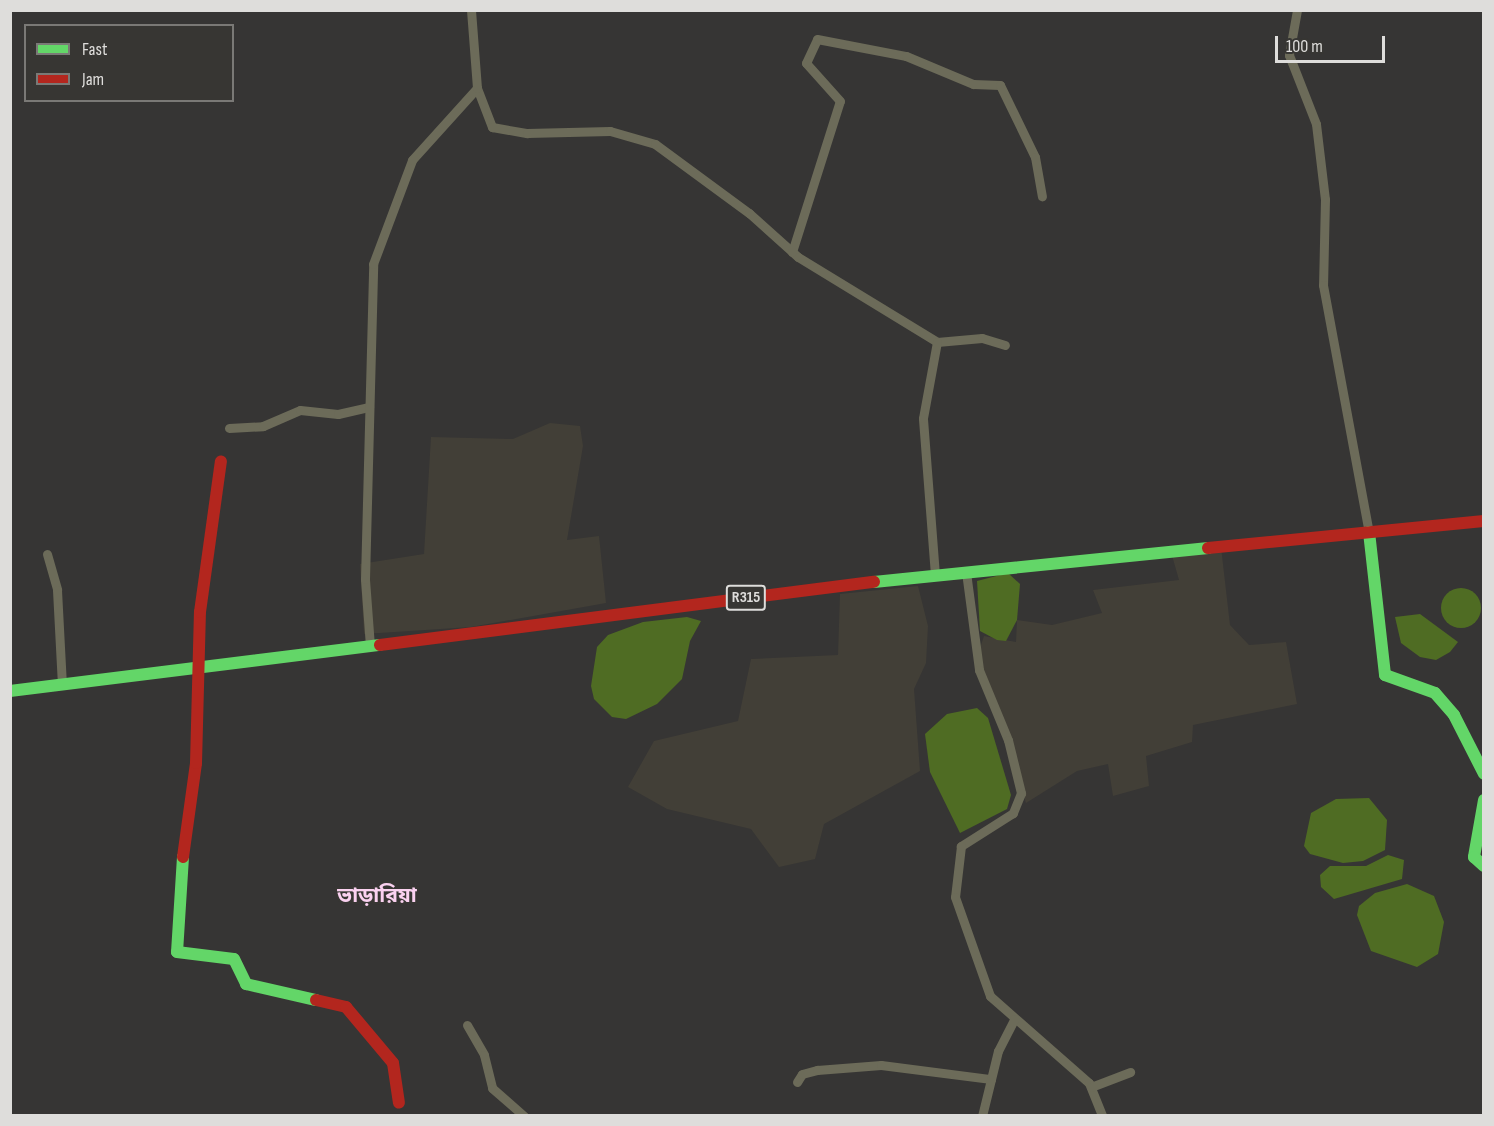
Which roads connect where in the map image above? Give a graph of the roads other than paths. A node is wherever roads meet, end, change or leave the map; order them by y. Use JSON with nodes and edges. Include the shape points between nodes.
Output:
{"nodes":[{"id":1,"x":471,"y":10,"type":"edge"},
{"id":2,"x":1297,"y":10,"type":"edge"},
{"id":3,"x":477,"y":88,"type":"junction"},
{"id":4,"x":1042,"y":196,"type":"dead end"},
{"id":5,"x":792,"y":252,"type":"junction"},
{"id":6,"x":937,"y":342,"type":"junction"},
{"id":7,"x":1005,"y":345,"type":"dead end"},
{"id":8,"x":369,"y":406,"type":"junction"},
{"id":9,"x":229,"y":428,"type":"dead end"},
{"id":10,"x":221,"y":461,"type":"dead end"},
{"id":11,"x":1484,"y":521,"type":"edge"},
{"id":12,"x":1369,"y":532,"type":"junction"},
{"id":13,"x":47,"y":554,"type":"dead end"},
{"id":14,"x":966,"y":572,"type":"junction"},
{"id":15,"x":935,"y":575,"type":"junction"},
{"id":16,"x":370,"y":646,"type":"junction"},
{"id":17,"x":198,"y":667,"type":"junction"},
{"id":18,"x":62,"y":685,"type":"junction"},
{"id":19,"x":10,"y":691,"type":"edge"},
{"id":20,"x":1484,"y":774,"type":"edge"},
{"id":21,"x":1484,"y":800,"type":"edge"},
{"id":22,"x":1484,"y":866,"type":"edge"},
{"id":23,"x":1014,"y":1019,"type":"junction"},
{"id":24,"x":467,"y":1025,"type":"dead end"},
{"id":25,"x":1130,"y":1072,"type":"dead end"},
{"id":26,"x":991,"y":1079,"type":"junction"},
{"id":27,"x":798,"y":1082,"type":"dead end"},
{"id":28,"x":1091,"y":1087,"type":"junction"},
{"id":29,"x":399,"y":1103,"type":"dead end"},
{"id":30,"x":524,"y":1116,"type":"edge"},
{"id":31,"x":982,"y":1116,"type":"edge"},
{"id":32,"x":1102,"y":1116,"type":"edge"}],
"edges":[{"from":1,"to":3,"type":"street"},
{"from":2,"to":12,"type":"street","via":[[1289,55],[1316,124],[1325,199],[1323,285]]},
{"from":3,"to":5,"type":"street","via":[[492,127],[527,133],[610,131],[655,144],[741,206]]},
{"from":3,"to":8,"type":"street","via":[[418,150],[382,233],[373,264]]},
{"from":4,"to":5,"type":"street","via":[[1035,157],[1000,85],[973,84],[906,56],[817,39],[807,63],[840,101]]},
{"from":5,"to":6,"type":"street"},
{"from":6,"to":7,"type":"street","via":[[982,338]]},
{"from":6,"to":15,"type":"street","via":[[923,418]]},
{"from":8,"to":9,"type":"street","via":[[338,414],[300,410],[263,426]]},
{"from":8,"to":16,"type":"street","via":[[365,579]]},
{"from":10,"to":17,"type":"main road","via":[[200,612]]},
{"from":11,"to":12,"type":"main road","number":"R315"},
{"from":12,"to":14,"type":"main road","number":"R315"},
{"from":12,"to":20,"type":"main road","via":[[1385,675],[1435,693],[1454,715]]},
{"from":13,"to":18,"type":"street","via":[[57,590]]},
{"from":14,"to":15,"type":"main road","number":"R315"},
{"from":14,"to":23,"type":"street","via":[[979,670],[1008,740],[1021,793],[1013,813],[961,846],[955,897],[990,996]]},
{"from":15,"to":16,"type":"main road","number":"R315"},
{"from":16,"to":17,"type":"main road","number":"R315"},
{"from":17,"to":18,"type":"main road","number":"R315"},
{"from":17,"to":29,"type":"main road","via":[[196,763],[177,896],[177,952],[234,959],[246,984],[346,1006],[393,1063]]},
{"from":18,"to":19,"type":"main road","number":"R315"},
{"from":21,"to":22,"type":"main road","via":[[1474,857]]},
{"from":23,"to":26,"type":"street"},
{"from":23,"to":28,"type":"street"},
{"from":24,"to":30,"type":"street","via":[[484,1055],[492,1088]]},
{"from":25,"to":28,"type":"street"},
{"from":26,"to":27,"type":"street","via":[[881,1065],[817,1070],[802,1074]]},
{"from":26,"to":31,"type":"street"},
{"from":28,"to":32,"type":"street"}]}
